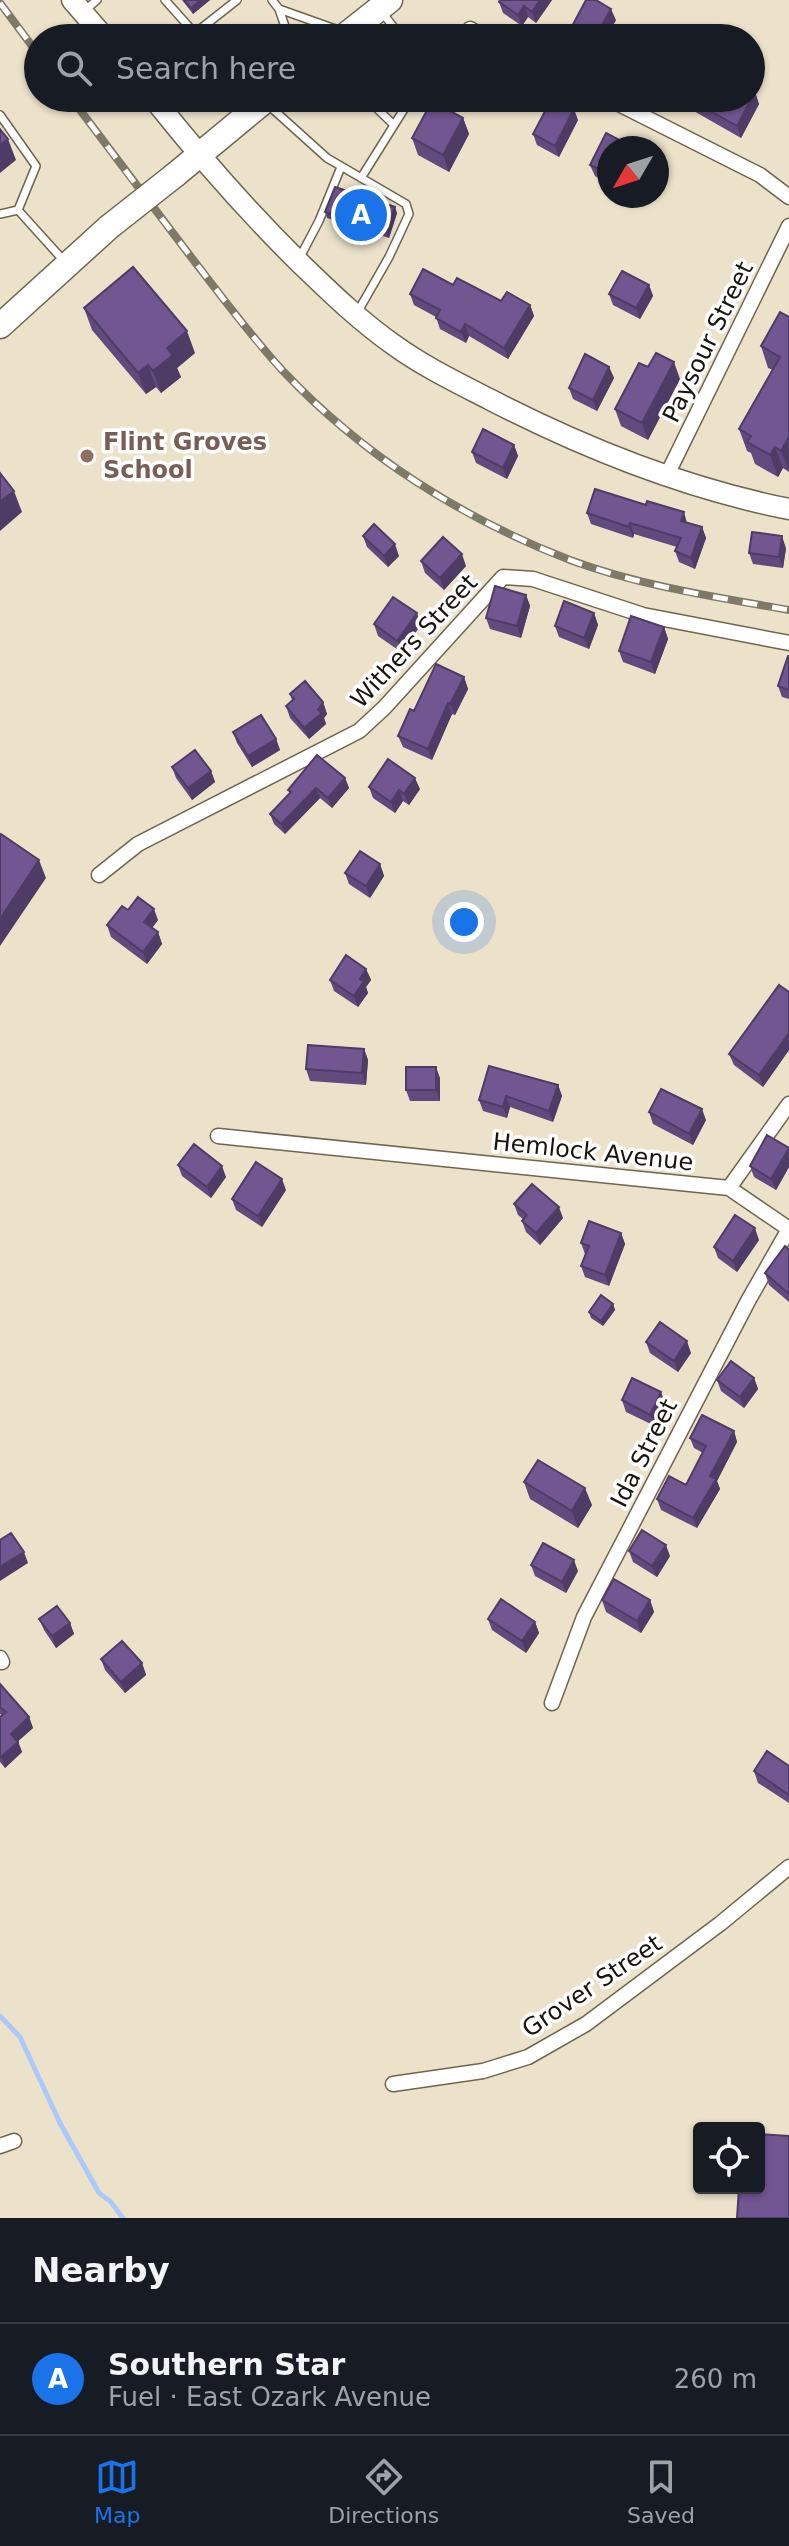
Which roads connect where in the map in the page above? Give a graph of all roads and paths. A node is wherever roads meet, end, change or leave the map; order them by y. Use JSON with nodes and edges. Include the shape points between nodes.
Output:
{"nodes":[{"id":1,"x":165,"y":0,"type":"edge"},
{"id":2,"x":237,"y":0,"type":"edge"},
{"id":3,"x":272,"y":0,"type":"edge"},
{"id":4,"x":84,"y":4,"type":"edge"},
{"id":5,"x":385,"y":4,"type":"edge"},
{"id":6,"x":279,"y":9,"type":"junction"},
{"id":7,"x":96,"y":24,"type":"edge"},
{"id":8,"x":187,"y":24,"type":"edge"},
{"id":9,"x":207,"y":24,"type":"edge"},
{"id":10,"x":284,"y":24,"type":"edge"},
{"id":11,"x":316,"y":24,"type":"edge"},
{"id":12,"x":361,"y":24,"type":"edge"},
{"id":13,"x":395,"y":24,"type":"edge"},
{"id":14,"x":164,"y":112,"type":"edge"},
{"id":15,"x":251,"y":112,"type":"edge"},
{"id":16,"x":279,"y":112,"type":"edge"},
{"id":17,"x":381,"y":112,"type":"edge"},
{"id":18,"x":402,"y":112,"type":"edge"},
{"id":19,"x":635,"y":112,"type":"edge"},
{"id":20,"x":0,"y":115,"type":"edge"},
{"id":21,"x":394,"y":125,"type":"junction"},
{"id":22,"x":198,"y":154,"type":"junction"},
{"id":23,"x":341,"y":167,"type":"junction"},
{"id":24,"x":361,"y":178,"type":"junction"},
{"id":25,"x":789,"y":197,"type":"edge"},
{"id":26,"x":18,"y":210,"type":"junction"},
{"id":27,"x":0,"y":214,"type":"edge"},
{"id":28,"x":789,"y":226,"type":"edge"},
{"id":29,"x":298,"y":261,"type":"junction"},
{"id":30,"x":68,"y":266,"type":"junction"},
{"id":31,"x":356,"y":315,"type":"junction"},
{"id":32,"x":0,"y":326,"type":"edge"},
{"id":33,"x":666,"y":477,"type":"junction"},
{"id":34,"x":789,"y":509,"type":"edge"},
{"id":35,"x":789,"y":643,"type":"edge"},
{"id":36,"x":99,"y":875,"type":"dead end"},
{"id":37,"x":789,"y":1104,"type":"edge"},
{"id":38,"x":218,"y":1136,"type":"dead end"},
{"id":39,"x":729,"y":1188,"type":"junction"},
{"id":40,"x":789,"y":1229,"type":"edge"},
{"id":41,"x":552,"y":1703,"type":"dead end"},
{"id":42,"x":789,"y":1867,"type":"edge"},
{"id":43,"x":393,"y":2084,"type":"dead end"}],
"edges":[{"from":1,"to":8,"type":"lane"},
{"from":2,"to":9,"type":"lane"},
{"from":3,"to":6,"type":"lane"},
{"from":4,"to":7,"type":"main road"},
{"from":5,"to":12,"type":"main road"},
{"from":5,"to":13,"type":"lane"},
{"from":6,"to":10,"type":"lane"},
{"from":6,"to":11,"type":"lane"},
{"from":14,"to":22,"type":"main road"},
{"from":15,"to":22,"type":"main road"},
{"from":16,"to":23,"type":"lane"},
{"from":17,"to":21,"type":"lane"},
{"from":18,"to":21,"type":"lane"},
{"from":19,"to":25,"type":"street","via":[[760,175]]},
{"from":20,"to":26,"type":"lane","via":[[36,166]]},
{"from":21,"to":24,"type":"lane"},
{"from":22,"to":29,"type":"main road"},
{"from":22,"to":30,"type":"main road","bridge":true},
{"from":23,"to":24,"type":"lane"},
{"from":23,"to":29,"type":"lane"},
{"from":24,"to":31,"type":"lane","via":[[406,204],[409,214]]},
{"from":26,"to":27,"type":"lane"},
{"from":26,"to":30,"type":"lane"},
{"from":28,"to":33,"type":"street","name":"Paysour Street"},
{"from":29,"to":31,"type":"main road"},
{"from":30,"to":32,"type":"main road"},
{"from":31,"to":33,"type":"main road","via":[[393,345],[483,396]]},
{"from":33,"to":34,"type":"main road"},
{"from":35,"to":36,"type":"street","name":"Withers Street","via":[[643,615],[533,579],[503,577],[359,731],[138,844]]},
{"from":37,"to":39,"type":"street"},
{"from":38,"to":39,"type":"street","name":"Hemlock Avenue"},
{"from":39,"to":40,"type":"street","name":"Hemlock Avenue"},
{"from":40,"to":41,"type":"street","name":"Ida Street","via":[[584,1617]]},
{"from":42,"to":43,"type":"street","name":"Grover Street","via":[[586,2024],[528,2057],[483,2071]]}]}
